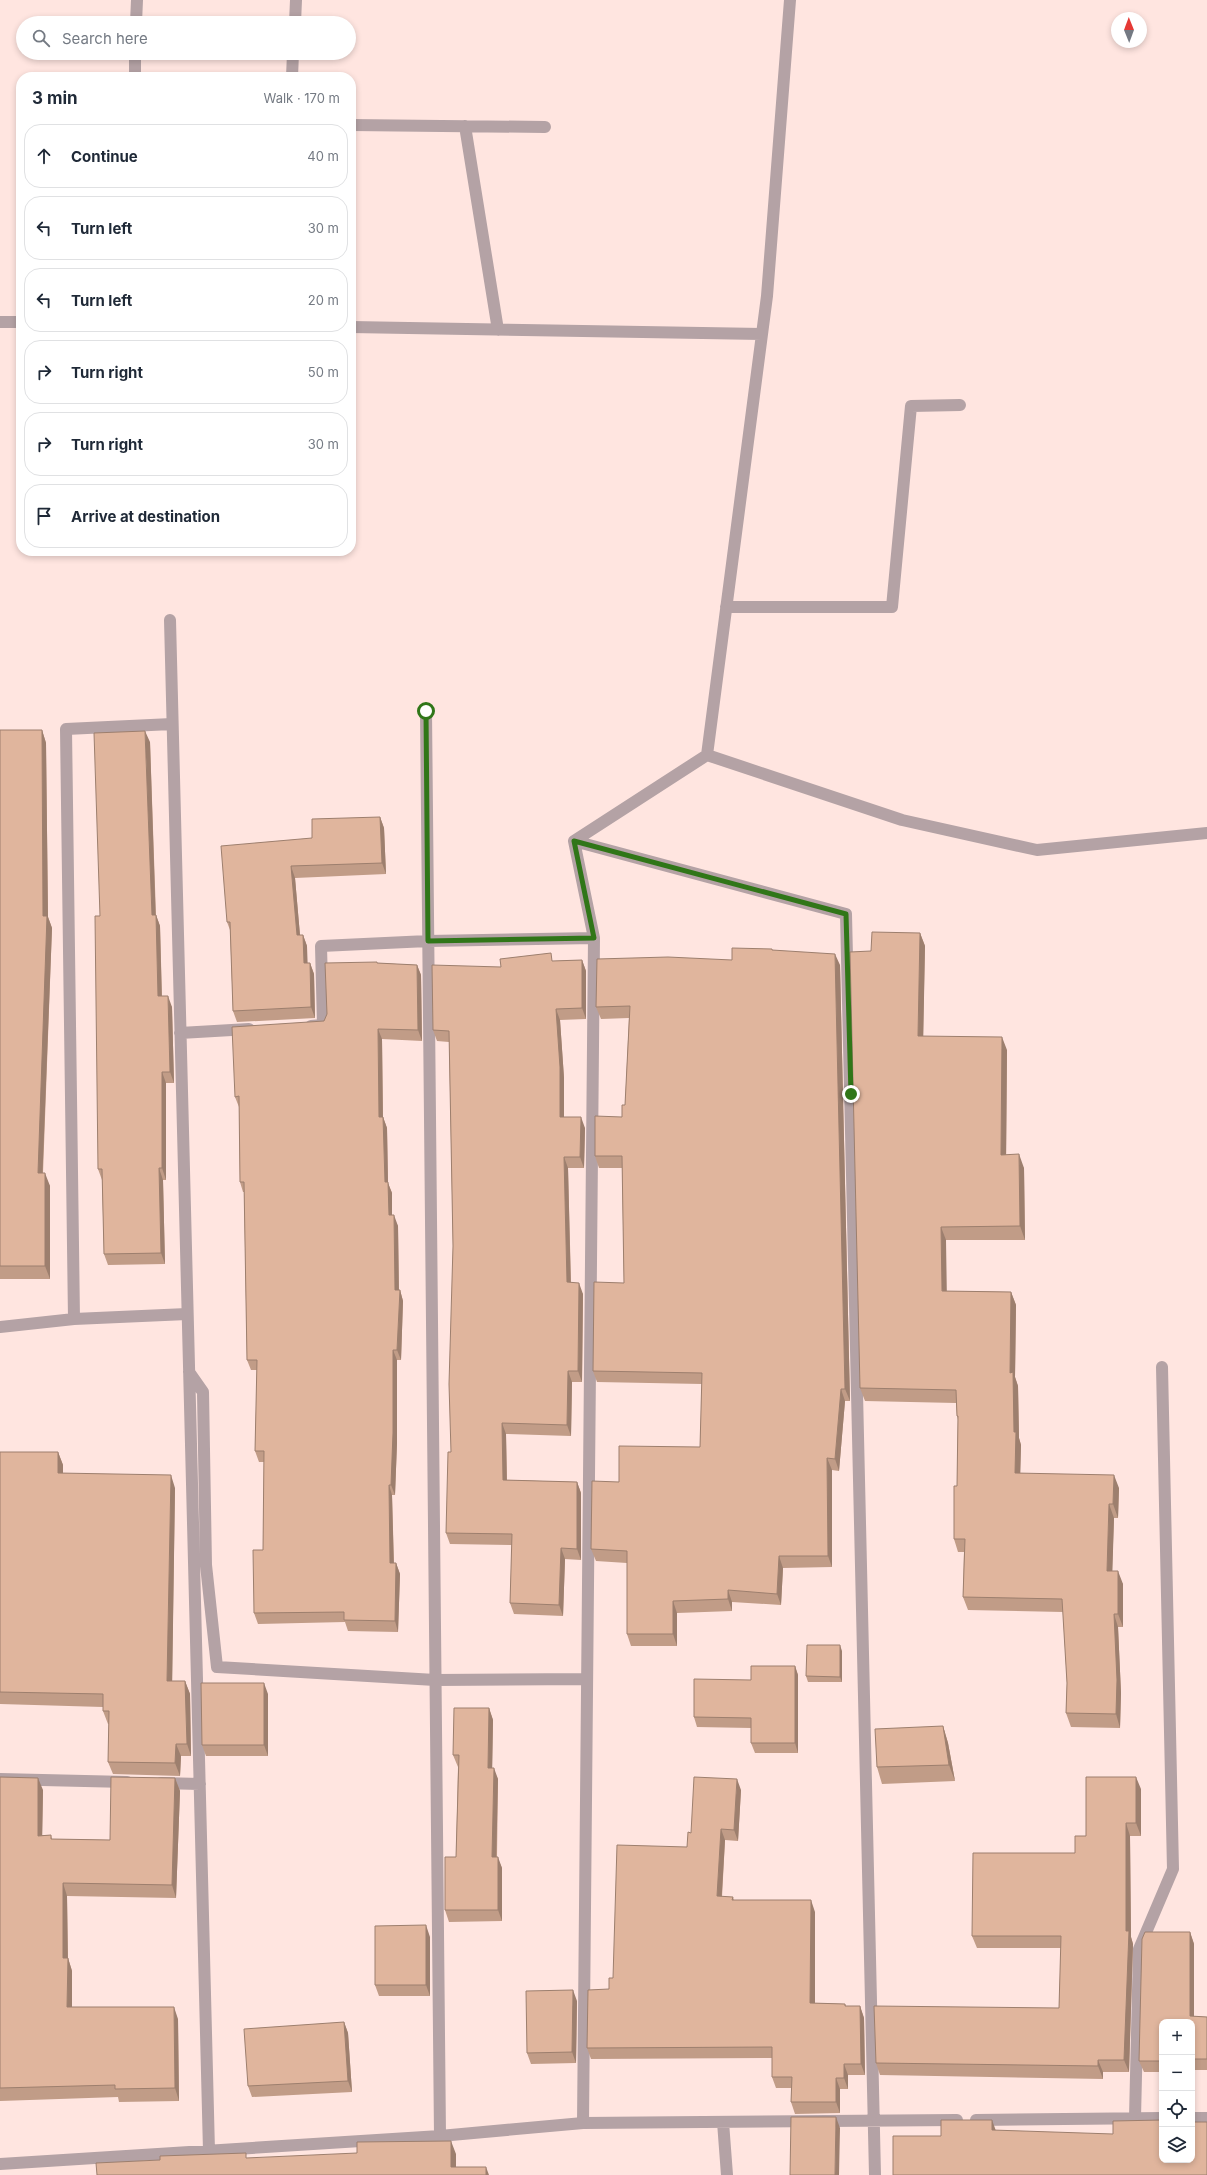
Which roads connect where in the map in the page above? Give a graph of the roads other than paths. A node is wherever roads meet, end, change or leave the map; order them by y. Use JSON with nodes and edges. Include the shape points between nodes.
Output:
{"nodes":[{"id":1,"x":137,"y":0,"type":"edge"},
{"id":2,"x":296,"y":0,"type":"edge"},
{"id":3,"x":790,"y":0,"type":"edge"},
{"id":4,"x":136,"y":16,"type":"edge"},
{"id":5,"x":295,"y":16,"type":"edge"},
{"id":6,"x":135,"y":60,"type":"edge"},
{"id":7,"x":293,"y":60,"type":"edge"},
{"id":8,"x":135,"y":72,"type":"edge"},
{"id":9,"x":292,"y":72,"type":"edge"},
{"id":10,"x":356,"y":125,"type":"edge"},
{"id":11,"x":465,"y":126,"type":"junction"},
{"id":12,"x":545,"y":127,"type":"dead end"},
{"id":13,"x":0,"y":322,"type":"edge"},
{"id":14,"x":16,"y":322,"type":"edge"},
{"id":15,"x":356,"y":328,"type":"edge"},
{"id":16,"x":498,"y":330,"type":"junction"},
{"id":17,"x":762,"y":334,"type":"junction"},
{"id":18,"x":960,"y":405,"type":"dead end"},
{"id":19,"x":726,"y":606,"type":"junction"},
{"id":20,"x":170,"y":620,"type":"dead end"},
{"id":21,"x":426,"y":711,"type":"dead end"},
{"id":22,"x":172,"y":724,"type":"junction"},
{"id":23,"x":707,"y":755,"type":"junction"},
{"id":24,"x":1207,"y":833,"type":"edge"},
{"id":25,"x":574,"y":841,"type":"junction"},
{"id":26,"x":594,"y":938,"type":"junction"},
{"id":27,"x":428,"y":941,"type":"junction"},
{"id":28,"x":299,"y":1026,"type":"edge"},
{"id":29,"x":259,"y":1028,"type":"edge"},
{"id":30,"x":180,"y":1033,"type":"junction"},
{"id":31,"x":187,"y":1314,"type":"junction"},
{"id":32,"x":74,"y":1319,"type":"junction"},
{"id":33,"x":0,"y":1327,"type":"edge"},
{"id":34,"x":1162,"y":1367,"type":"dead end"},
{"id":35,"x":189,"y":1372,"type":"junction"},
{"id":36,"x":435,"y":1680,"type":"junction"},
{"id":37,"x":587,"y":1680,"type":"junction"},
{"id":38,"x":0,"y":1779,"type":"edge"},
{"id":39,"x":200,"y":1784,"type":"junction"},
{"id":40,"x":1135,"y":2118,"type":"junction"},
{"id":41,"x":1159,"y":2118,"type":"edge"},
{"id":42,"x":1195,"y":2118,"type":"edge"},
{"id":43,"x":1207,"y":2118,"type":"edge"},
{"id":44,"x":874,"y":2121,"type":"junction"},
{"id":45,"x":723,"y":2122,"type":"junction"},
{"id":46,"x":583,"y":2123,"type":"junction"},
{"id":47,"x":440,"y":2136,"type":"junction"},
{"id":48,"x":209,"y":2150,"type":"junction"},
{"id":49,"x":0,"y":2164,"type":"edge"},
{"id":50,"x":727,"y":2175,"type":"edge"},
{"id":51,"x":875,"y":2175,"type":"edge"}],
"edges":[{"from":1,"to":4,"type":"street"},
{"from":2,"to":5,"type":"street"},
{"from":3,"to":17,"type":"street"},
{"from":6,"to":8,"type":"street"},
{"from":7,"to":9,"type":"street"},
{"from":10,"to":11,"type":"street"},
{"from":11,"to":12,"type":"street"},
{"from":11,"to":16,"type":"street"},
{"from":13,"to":14,"type":"street"},
{"from":15,"to":16,"type":"street"},
{"from":16,"to":17,"type":"street"},
{"from":17,"to":19,"type":"street"},
{"from":18,"to":19,"type":"street","via":[[911,406],[892,607]]},
{"from":19,"to":23,"type":"street"},
{"from":20,"to":22,"type":"street"},
{"from":21,"to":27,"type":"street"},
{"from":22,"to":30,"type":"street"},
{"from":22,"to":32,"type":"street","via":[[66,728]]},
{"from":23,"to":24,"type":"street","via":[[902,820],[1037,850]]},
{"from":23,"to":25,"type":"street"},
{"from":25,"to":26,"type":"street"},
{"from":25,"to":44,"type":"street","via":[[846,914]]},
{"from":26,"to":27,"type":"street"},
{"from":26,"to":37,"type":"street"},
{"from":27,"to":28,"type":"street","via":[[321,946],[323,1025]]},
{"from":27,"to":36,"type":"street"},
{"from":29,"to":30,"type":"street"},
{"from":30,"to":31,"type":"street"},
{"from":31,"to":32,"type":"street"},
{"from":31,"to":35,"type":"street"},
{"from":32,"to":33,"type":"street"},
{"from":34,"to":40,"type":"street","via":[[1173,1869],[1139,1949]]},
{"from":35,"to":36,"type":"street","via":[[203,1392],[206,1565],[217,1667]]},
{"from":35,"to":39,"type":"street"},
{"from":36,"to":37,"type":"street"},
{"from":36,"to":47,"type":"street"},
{"from":37,"to":46,"type":"street"},
{"from":38,"to":39,"type":"street"},
{"from":39,"to":48,"type":"street"},
{"from":40,"to":41,"type":"street"},
{"from":40,"to":44,"type":"street"},
{"from":42,"to":43,"type":"street"},
{"from":44,"to":45,"type":"street"},
{"from":44,"to":51,"type":"street"},
{"from":45,"to":46,"type":"street"},
{"from":45,"to":50,"type":"street"},
{"from":46,"to":47,"type":"street"},
{"from":47,"to":48,"type":"street"},
{"from":48,"to":49,"type":"street"}]}
